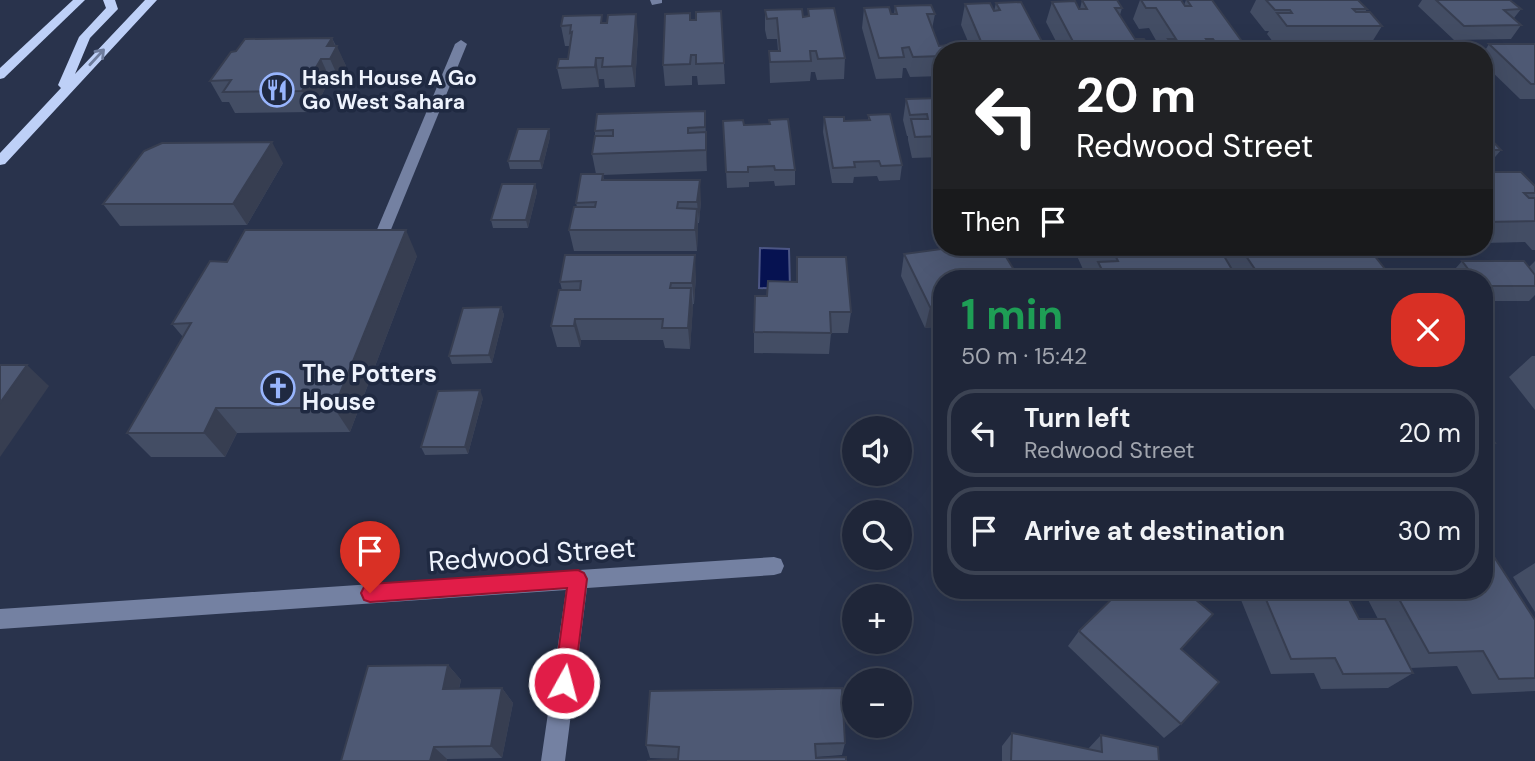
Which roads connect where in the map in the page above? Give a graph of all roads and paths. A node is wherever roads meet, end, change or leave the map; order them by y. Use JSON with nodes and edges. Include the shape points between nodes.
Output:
{"nodes":[{"id":1,"x":79,"y":0,"type":"edge"},
{"id":2,"x":109,"y":0,"type":"edge"},
{"id":3,"x":151,"y":0,"type":"edge"},
{"id":4,"x":461,"y":44,"type":"dead end"},
{"id":5,"x":0,"y":75,"type":"edge"},
{"id":6,"x":58,"y":98,"type":"junction"},
{"id":7,"x":0,"y":161,"type":"edge"},
{"id":8,"x":383,"y":232,"type":"edge"},
{"id":9,"x":774,"y":566,"type":"dead end"},
{"id":10,"x":578,"y":579,"type":"junction"},
{"id":11,"x":0,"y":619,"type":"edge"},
{"id":12,"x":554,"y":761,"type":"edge"}],
"edges":[{"from":1,"to":5,"type":"main road"},
{"from":2,"to":6,"type":"main road","via":[[112,9],[85,37]]},
{"from":6,"to":3,"type":"main road","one_way":true},
{"from":4,"to":8,"type":"street"},
{"from":6,"to":7,"type":"main road"},
{"from":9,"to":10,"type":"street","name":"Redwood Street"},
{"from":10,"to":11,"type":"street","name":"Redwood Street"},
{"from":10,"to":12,"type":"street"}]}
